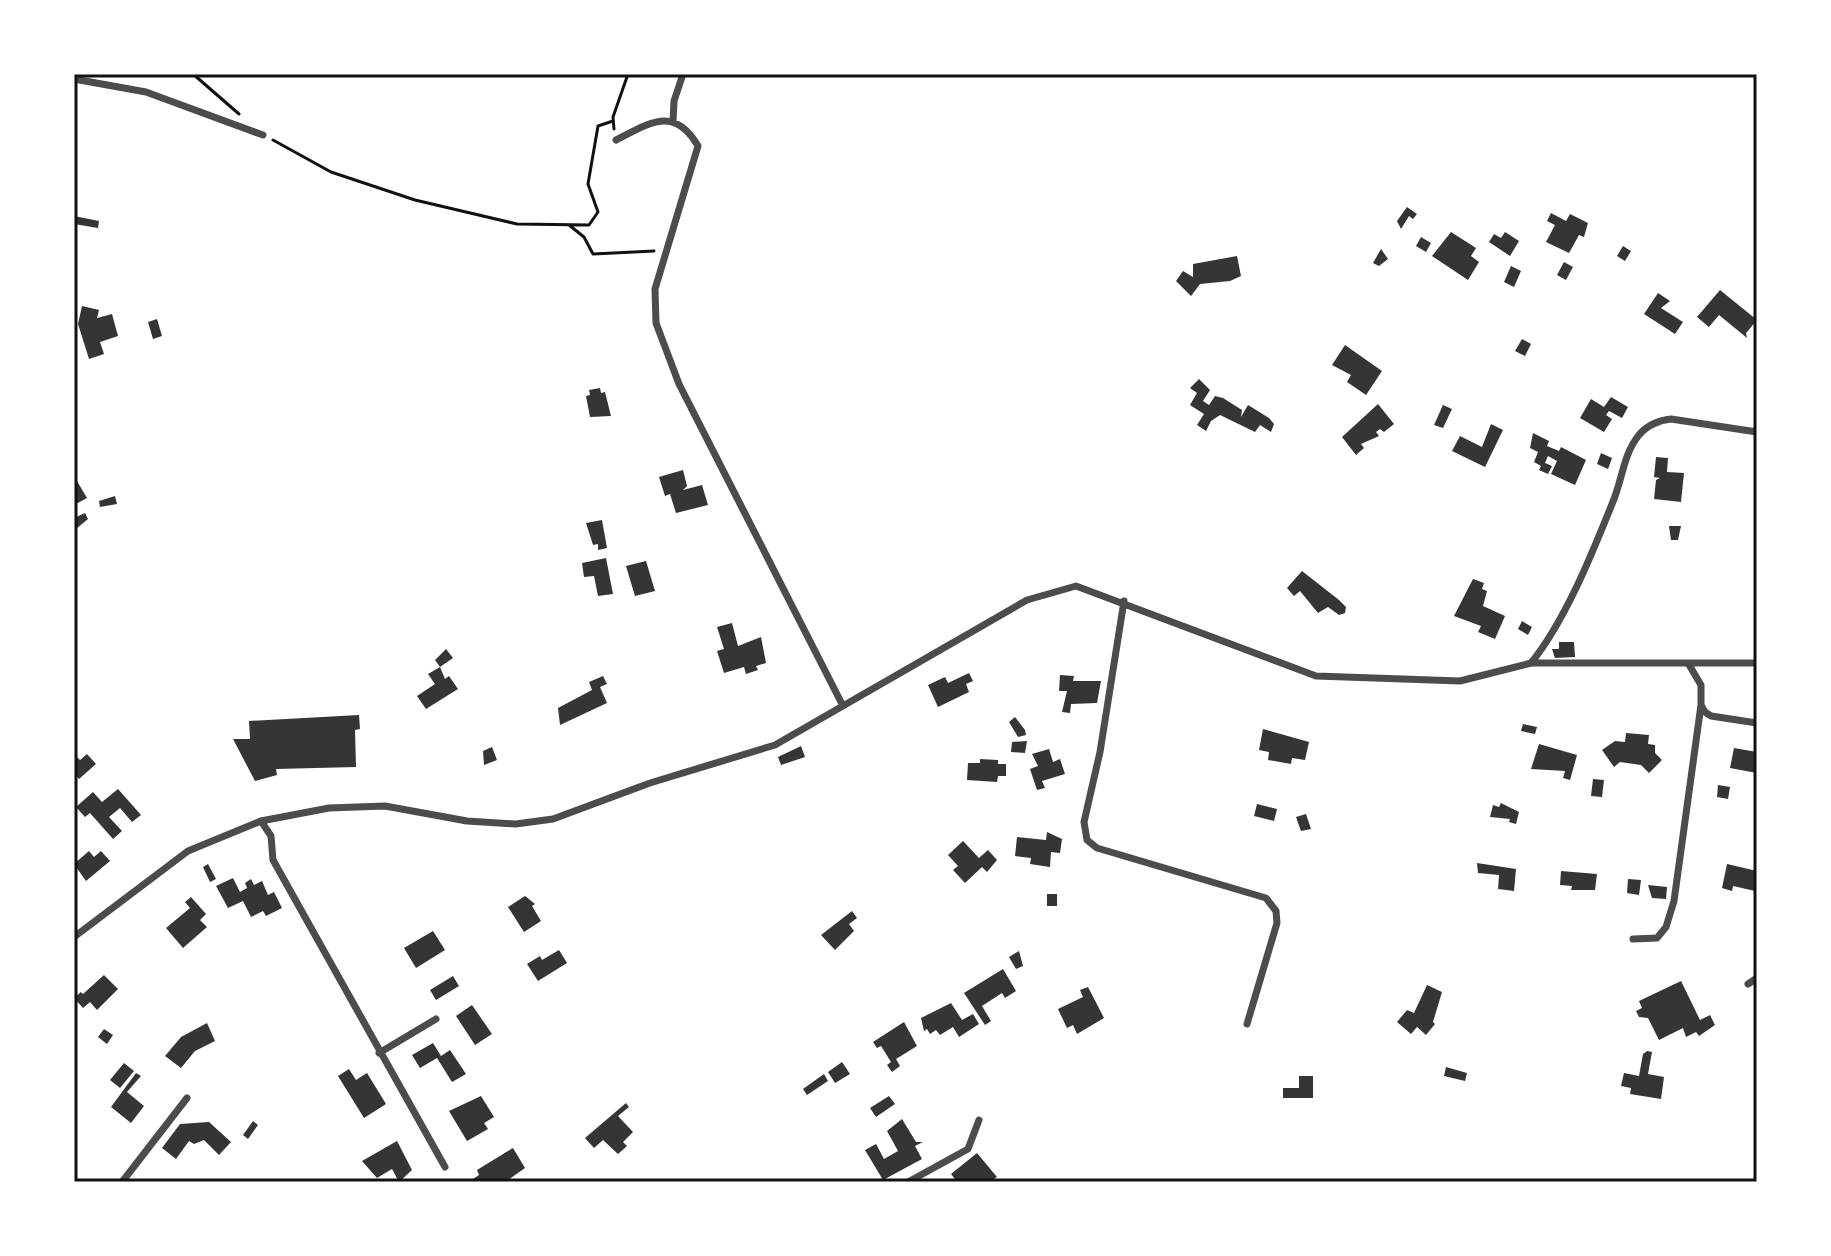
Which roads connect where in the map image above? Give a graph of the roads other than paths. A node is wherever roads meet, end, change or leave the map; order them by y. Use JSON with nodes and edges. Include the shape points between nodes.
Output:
{"nodes":[{"id":1,"x":683,"y":74,"type":"edge"},
{"id":2,"x":74,"y":79,"type":"edge"},
{"id":3,"x":673,"y":122,"type":"junction"},
{"id":4,"x":263,"y":135,"type":"road end"},
{"id":5,"x":616,"y":140,"type":"road end"},
{"id":6,"x":1757,"y":432,"type":"edge"},
{"id":7,"x":1124,"y":601,"type":"junction"},
{"id":8,"x":1531,"y":663,"type":"junction"},
{"id":9,"x":1688,"y":663,"type":"junction"},
{"id":10,"x":1757,"y":663,"type":"edge"},
{"id":11,"x":842,"y":704,"type":"junction"},
{"id":12,"x":1701,"y":705,"type":"junction"},
{"id":13,"x":1757,"y":723,"type":"edge"},
{"id":14,"x":261,"y":821,"type":"junction"},
{"id":15,"x":74,"y":937,"type":"edge"},
{"id":16,"x":1633,"y":939,"type":"dead end"},
{"id":17,"x":1757,"y":978,"type":"edge"},
{"id":18,"x":1748,"y":984,"type":"dead end"},
{"id":19,"x":436,"y":1019,"type":"dead end"},
{"id":20,"x":1247,"y":1024,"type":"dead end"},
{"id":21,"x":379,"y":1053,"type":"junction"},
{"id":22,"x":187,"y":1098,"type":"dead end"},
{"id":23,"x":979,"y":1120,"type":"dead end"},
{"id":24,"x":445,"y":1167,"type":"dead end"},
{"id":25,"x":122,"y":1182,"type":"edge"},
{"id":26,"x":908,"y":1182,"type":"edge"}],
"edges":[{"from":1,"to":3,"type":"street"},
{"from":2,"to":4,"type":"street","via":[[146,92]]},
{"from":3,"to":5,"type":"street","via":[[656,120]]},
{"from":3,"to":11,"type":"street","via":[[689,131],[698,146],[655,289],[656,323],[679,384]]},
{"from":6,"to":8,"type":"street","via":[[1671,419],[1659,420],[1639,435],[1552,637]]},
{"from":7,"to":8,"type":"street","via":[[1316,676],[1460,681]]},
{"from":7,"to":11,"type":"street","via":[[1076,586],[1048,591]]},
{"from":7,"to":20,"type":"street","via":[[1084,822],[1087,840],[1097,848],[1266,898],[1277,923]]},
{"from":8,"to":9,"type":"street"},
{"from":9,"to":10,"type":"street"},
{"from":9,"to":12,"type":"street","via":[[1701,685]]},
{"from":11,"to":14,"type":"street","via":[[775,745],[553,819],[516,824],[467,821],[385,806],[329,808]]},
{"from":12,"to":13,"type":"street","via":[[1711,716]]},
{"from":12,"to":16,"type":"street","via":[[1674,901],[1657,938]]},
{"from":14,"to":15,"type":"street","via":[[174,859]]},
{"from":14,"to":21,"type":"street","via":[[271,836],[273,860]]},
{"from":17,"to":18,"type":"street"},
{"from":19,"to":21,"type":"street"},
{"from":21,"to":24,"type":"street"},
{"from":22,"to":25,"type":"street"},
{"from":23,"to":26,"type":"street","via":[[968,1149]]}]}
